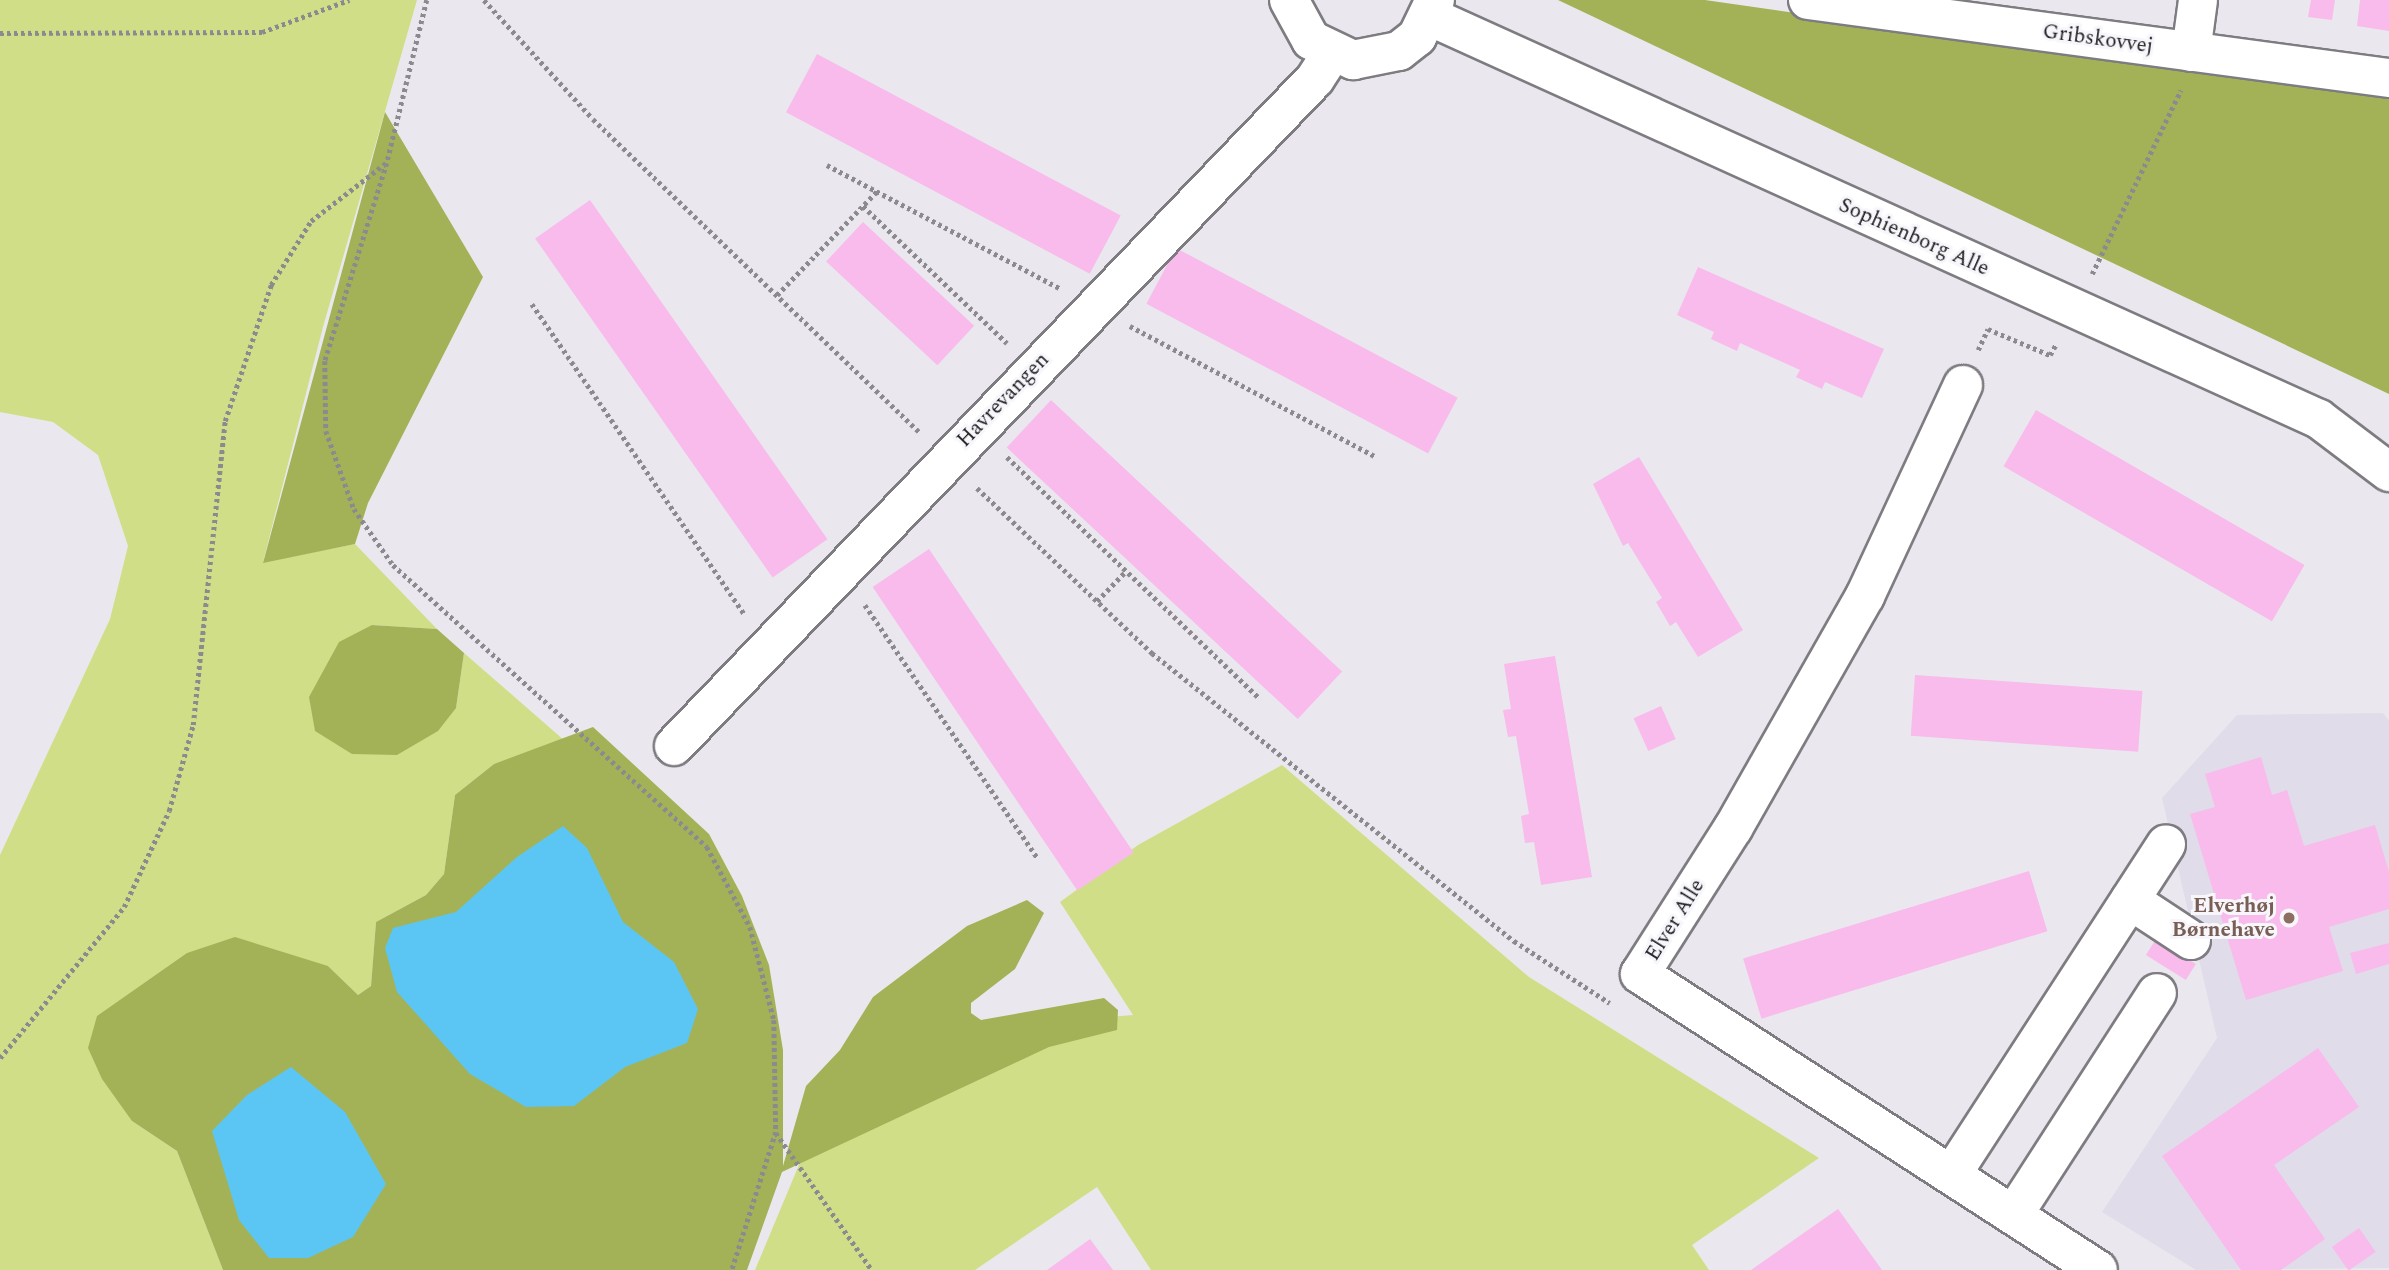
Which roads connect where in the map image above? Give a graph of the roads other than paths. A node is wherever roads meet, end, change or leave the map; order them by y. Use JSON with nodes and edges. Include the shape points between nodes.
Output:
{"nodes":[{"id":1,"x":1289,"y":0,"type":"edge"},
{"id":2,"x":1808,"y":0,"type":"edge"},
{"id":3,"x":2198,"y":0,"type":"edge"},
{"id":4,"x":1433,"y":9,"type":"edge"},
{"id":5,"x":2191,"y":52,"type":"junction"},
{"id":6,"x":1331,"y":54,"type":"junction"},
{"id":7,"x":2389,"y":78,"type":"edge"},
{"id":8,"x":1963,"y":385,"type":"dead end"},
{"id":9,"x":2389,"y":472,"type":"edge"},
{"id":10,"x":674,"y":746,"type":"dead end"},
{"id":11,"x":2166,"y":844,"type":"dead end"},
{"id":12,"x":2130,"y":900,"type":"junction"},
{"id":13,"x":2191,"y":940,"type":"dead end"},
{"id":14,"x":2157,"y":993,"type":"dead end"},
{"id":15,"x":1952,"y":1174,"type":"junction"},
{"id":16,"x":2014,"y":1214,"type":"junction"},
{"id":17,"x":2079,"y":1265,"type":"edge"}],
"edges":[{"from":1,"to":6,"type":"street","via":[[1311,40]]},
{"from":2,"to":5,"type":"street","name":"Gribskovvej"},
{"from":3,"to":5,"type":"street"},
{"from":4,"to":6,"type":"street","via":[[1417,37],[1377,59]]},
{"from":4,"to":9,"type":"street","name":"Sophienborg Alle","via":[[2074,310],[2319,419]]},
{"from":5,"to":7,"type":"street","name":"Gribskovvej"},
{"from":6,"to":10,"type":"street","name":"Havrevangen","via":[[1315,79]]},
{"from":8,"to":15,"type":"street","name":"Elver Alle","via":[[1865,596],[1733,828],[1640,974]]},
{"from":11,"to":12,"type":"street"},
{"from":12,"to":13,"type":"street"},
{"from":12,"to":15,"type":"street"},
{"from":14,"to":16,"type":"street"},
{"from":15,"to":16,"type":"street","name":"Elver Alle"},
{"from":16,"to":17,"type":"street","name":"Elver Alle"}]}
